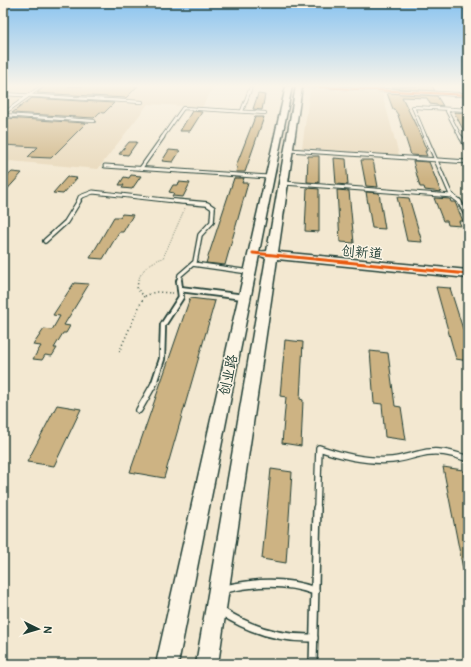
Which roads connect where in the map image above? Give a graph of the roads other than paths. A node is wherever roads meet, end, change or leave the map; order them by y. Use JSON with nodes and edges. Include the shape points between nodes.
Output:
{"nodes":[{"id":1,"x":50,"y":117,"type":"edge"},
{"id":2,"x":177,"y":117,"type":"edge"},
{"id":3,"x":282,"y":117,"type":"edge"},
{"id":4,"x":294,"y":117,"type":"edge"},
{"id":5,"x":418,"y":117,"type":"edge"},
{"id":6,"x":450,"y":117,"type":"edge"},
{"id":7,"x":94,"y":120,"type":"dead end"},
{"id":8,"x":289,"y":150,"type":"junction"},
{"id":9,"x":468,"y":150,"type":"edge"},
{"id":10,"x":435,"y":160,"type":"junction"},
{"id":11,"x":468,"y":162,"type":"edge"},
{"id":12,"x":105,"y":166,"type":"dead end"},
{"id":13,"x":141,"y":168,"type":"junction"},
{"id":14,"x":269,"y":177,"type":"junction"},
{"id":15,"x":284,"y":183,"type":"junction"},
{"id":16,"x":452,"y":196,"type":"junction"},
{"id":17,"x":468,"y":218,"type":"edge"},
{"id":18,"x":45,"y":241,"type":"dead end"},
{"id":19,"x":254,"y":250,"type":"junction"},
{"id":20,"x":272,"y":252,"type":"junction"},
{"id":21,"x":193,"y":264,"type":"junction"},
{"id":22,"x":468,"y":267,"type":"edge"},
{"id":23,"x":249,"y":272,"type":"junction"},
{"id":24,"x":468,"y":274,"type":"edge"},
{"id":25,"x":180,"y":289,"type":"junction"},
{"id":26,"x":244,"y":297,"type":"junction"},
{"id":27,"x":139,"y":410,"type":"dead end"},
{"id":28,"x":468,"y":459,"type":"edge"},
{"id":29,"x":218,"y":590,"type":"junction"},
{"id":30,"x":315,"y":591,"type":"junction"},
{"id":31,"x":216,"y":608,"type":"junction"},
{"id":32,"x":314,"y":638,"type":"junction"},
{"id":33,"x":166,"y":664,"type":"edge"},
{"id":34,"x":207,"y":664,"type":"edge"},
{"id":35,"x":313,"y":664,"type":"edge"}],
"edges":[{"from":1,"to":7,"type":"lane"},
{"from":2,"to":13,"type":"lane"},
{"from":3,"to":14,"type":"main road","name":"创业路"},
{"from":4,"to":8,"type":"main road","name":"创业路"},
{"from":5,"to":10,"type":"lane"},
{"from":6,"to":9,"type":"lane"},
{"from":8,"to":10,"type":"lane"},
{"from":8,"to":15,"type":"main road","name":"创业路"},
{"from":10,"to":11,"type":"lane"},
{"from":10,"to":16,"type":"lane"},
{"from":12,"to":13,"type":"lane"},
{"from":13,"to":14,"type":"lane"},
{"from":14,"to":19,"type":"main road","name":"创业路"},
{"from":15,"to":16,"type":"lane"},
{"from":15,"to":20,"type":"main road","name":"创业路"},
{"from":16,"to":17,"type":"lane","via":[[459,200]]},
{"from":18,"to":21,"type":"lane","via":[[69,219],[80,198],[87,194],[98,192],[207,204],[213,208],[212,222],[200,235],[197,258]]},
{"from":19,"to":20,"type":"main road","name":"创新道"},
{"from":19,"to":23,"type":"main road","name":"创业路"},
{"from":20,"to":22,"type":"main road","name":"创新道"},
{"from":20,"to":24,"type":"main road","name":"创新道"},
{"from":20,"to":29,"type":"main road","name":"创业路"},
{"from":21,"to":23,"type":"lane"},
{"from":21,"to":25,"type":"lane","via":[[180,275]]},
{"from":23,"to":26,"type":"main road","name":"创业路"},
{"from":25,"to":26,"type":"lane"},
{"from":25,"to":27,"type":"lane","via":[[178,303],[166,318],[163,327],[162,359],[159,369]]},
{"from":26,"to":33,"type":"main road","name":"创业路"},
{"from":28,"to":30,"type":"lane","via":[[433,451],[401,459],[368,459],[339,455],[319,448]]},
{"from":29,"to":30,"type":"lane","via":[[271,582],[290,583]]},
{"from":29,"to":31,"type":"main road","name":"创业路"},
{"from":30,"to":32,"type":"lane"},
{"from":31,"to":32,"type":"lane","via":[[233,619],[269,634],[297,639]]},
{"from":31,"to":34,"type":"main road","name":"创业路"},
{"from":32,"to":35,"type":"lane"}]}
